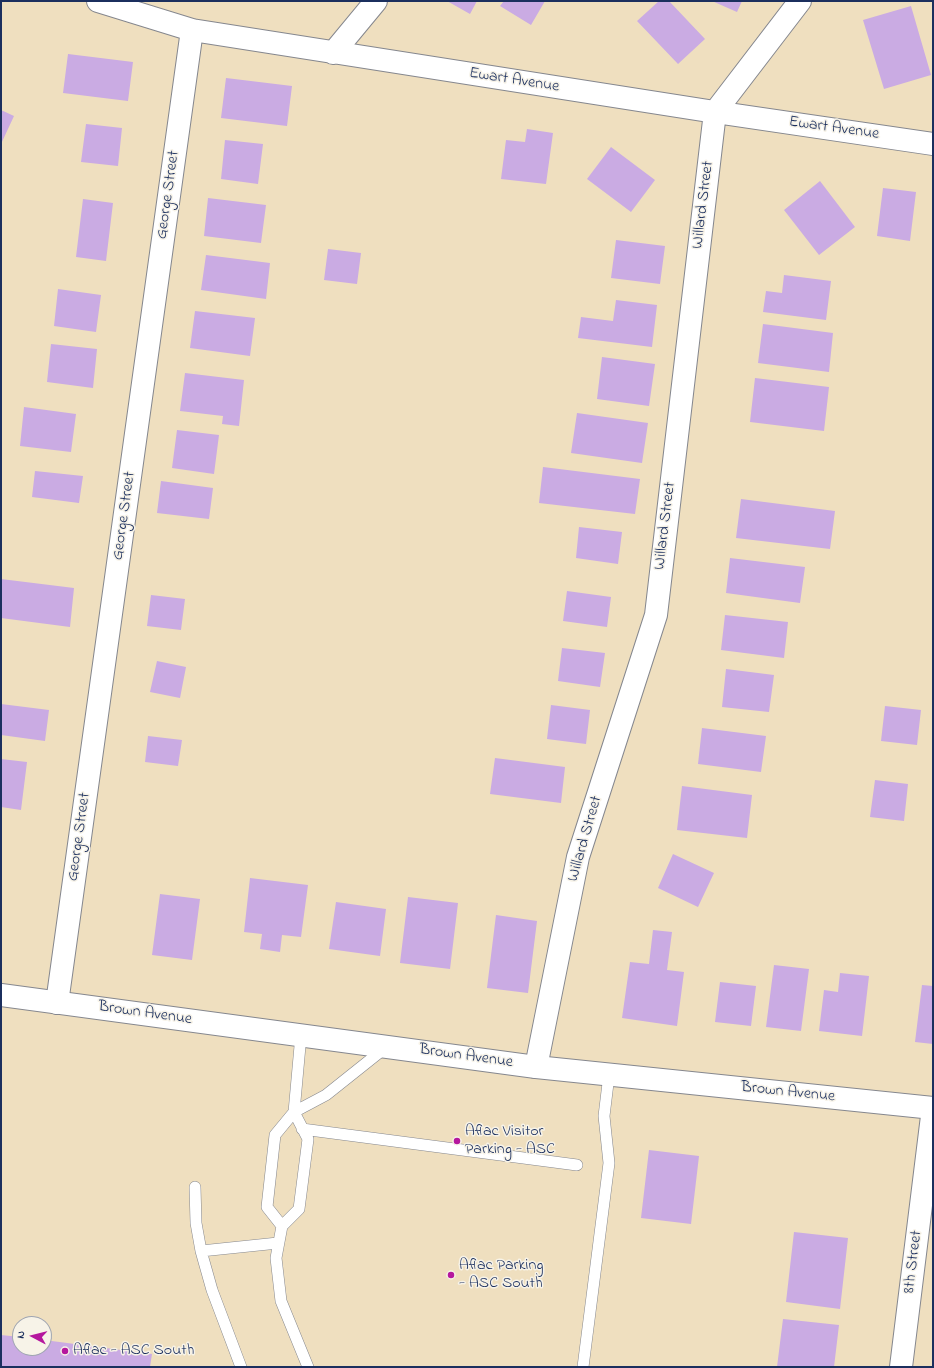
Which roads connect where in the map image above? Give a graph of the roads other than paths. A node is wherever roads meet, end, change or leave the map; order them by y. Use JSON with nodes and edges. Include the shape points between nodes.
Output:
{"nodes":[{"id":1,"x":98,"y":1,"type":"edge"},
{"id":2,"x":376,"y":1,"type":"edge"},
{"id":3,"x":800,"y":1,"type":"edge"},
{"id":4,"x":192,"y":30,"type":"junction"},
{"id":5,"x":333,"y":53,"type":"junction"},
{"id":6,"x":715,"y":112,"type":"junction"},
{"id":7,"x":933,"y":144,"type":"edge"},
{"id":8,"x":1,"y":995,"type":"edge"},
{"id":9,"x":57,"y":1003,"type":"junction"},
{"id":10,"x":301,"y":1035,"type":"junction"},
{"id":11,"x":386,"y":1047,"type":"junction"},
{"id":12,"x":536,"y":1066,"type":"junction"},
{"id":13,"x":609,"y":1075,"type":"junction"},
{"id":14,"x":933,"y":1108,"type":"edge"},
{"id":15,"x":294,"y":1112,"type":"junction"},
{"id":16,"x":302,"y":1129,"type":"junction"},
{"id":17,"x":577,"y":1165,"type":"dead end"},
{"id":18,"x":195,"y":1187,"type":"dead end"},
{"id":19,"x":282,"y":1226,"type":"junction"},
{"id":20,"x":278,"y":1243,"type":"junction"},
{"id":21,"x":201,"y":1251,"type":"junction"},
{"id":22,"x":241,"y":1367,"type":"edge"},
{"id":23,"x":308,"y":1367,"type":"edge"},
{"id":24,"x":583,"y":1367,"type":"edge"},
{"id":25,"x":902,"y":1367,"type":"edge"}],
"edges":[{"from":1,"to":4,"type":"street","name":"Ewart Avenue"},
{"from":2,"to":5,"type":"street"},
{"from":3,"to":6,"type":"street"},
{"from":4,"to":5,"type":"street","name":"Ewart Avenue"},
{"from":4,"to":9,"type":"street","name":"George Street"},
{"from":5,"to":6,"type":"street","name":"Ewart Avenue"},
{"from":6,"to":7,"type":"street","name":"Ewart Avenue"},
{"from":6,"to":12,"type":"street","name":"Willard Street","via":[[656,615],[578,857]]},
{"from":8,"to":9,"type":"street","name":"Brown Avenue"},
{"from":9,"to":10,"type":"street","name":"Brown Avenue"},
{"from":10,"to":11,"type":"street","name":"Brown Avenue"},
{"from":10,"to":15,"type":"lane"},
{"from":11,"to":12,"type":"street","name":"Brown Avenue"},
{"from":11,"to":15,"type":"lane","via":[[326,1095]]},
{"from":12,"to":13,"type":"street","name":"Brown Avenue"},
{"from":13,"to":14,"type":"street","name":"Brown Avenue"},
{"from":13,"to":24,"type":"lane","via":[[604,1116],[609,1164]]},
{"from":14,"to":25,"type":"street","name":"8th Street"},
{"from":15,"to":16,"type":"lane"},
{"from":15,"to":19,"type":"lane","via":[[275,1135],[267,1207]]},
{"from":16,"to":17,"type":"lane"},
{"from":16,"to":19,"type":"lane","via":[[308,1139],[299,1208]]},
{"from":18,"to":21,"type":"lane","via":[[196,1223]]},
{"from":19,"to":20,"type":"lane"},
{"from":20,"to":21,"type":"lane"},
{"from":20,"to":23,"type":"lane","via":[[276,1258],[281,1301]]},
{"from":21,"to":22,"type":"lane","via":[[212,1290]]}]}
